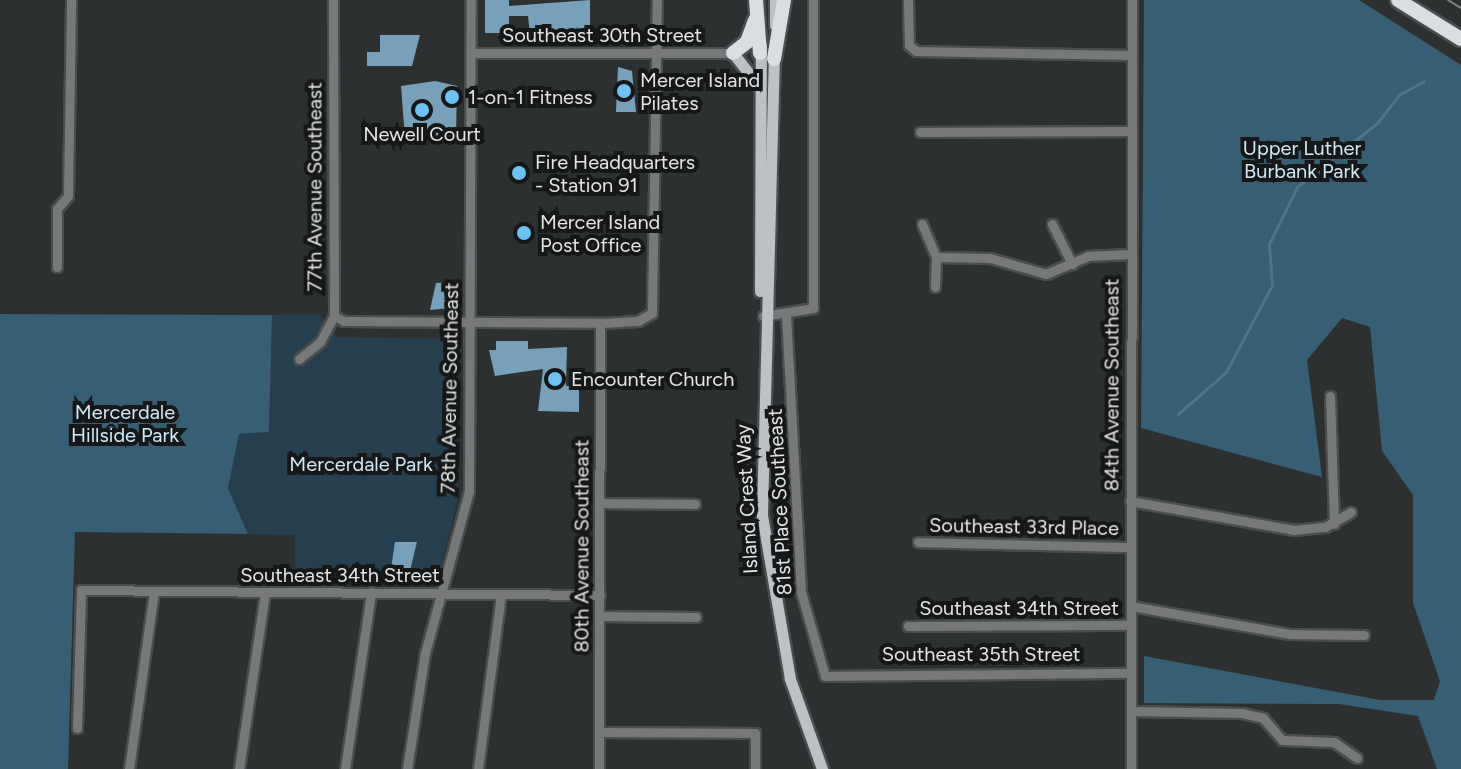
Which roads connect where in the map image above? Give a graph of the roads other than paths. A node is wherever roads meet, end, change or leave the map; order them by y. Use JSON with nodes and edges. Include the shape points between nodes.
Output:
{"nodes":[{"id":1,"x":71,"y":0,"type":"edge"},
{"id":2,"x":333,"y":0,"type":"edge"},
{"id":3,"x":471,"y":0,"type":"edge"},
{"id":4,"x":657,"y":0,"type":"edge"},
{"id":5,"x":775,"y":0,"type":"edge"},
{"id":6,"x":784,"y":0,"type":"edge"},
{"id":7,"x":813,"y":0,"type":"edge"},
{"id":8,"x":908,"y":0,"type":"edge"},
{"id":9,"x":1132,"y":0,"type":"edge"},
{"id":10,"x":1398,"y":0,"type":"edge"},
{"id":11,"x":1413,"y":0,"type":"edge"},
{"id":12,"x":758,"y":4,"type":"edge"},
{"id":13,"x":1461,"y":38,"type":"edge"},
{"id":14,"x":471,"y":53,"type":"junction"},
{"id":15,"x":657,"y":53,"type":"junction"},
{"id":16,"x":733,"y":53,"type":"junction"},
{"id":17,"x":1130,"y":55,"type":"junction"},
{"id":18,"x":767,"y":56,"type":"junction"},
{"id":19,"x":756,"y":85,"type":"junction"},
{"id":20,"x":1129,"y":131,"type":"junction"},
{"id":21,"x":920,"y":132,"type":"dead end"},
{"id":22,"x":922,"y":224,"type":"dead end"},
{"id":23,"x":1052,"y":224,"type":"dead end"},
{"id":24,"x":1129,"y":254,"type":"junction"},
{"id":25,"x":936,"y":257,"type":"junction"},
{"id":26,"x":1072,"y":264,"type":"junction"},
{"id":27,"x":57,"y":267,"type":"dead end"},
{"id":28,"x":935,"y":287,"type":"dead end"},
{"id":29,"x":786,"y":315,"type":"junction"},
{"id":30,"x":334,"y":316,"type":"junction"},
{"id":31,"x":763,"y":316,"type":"junction"},
{"id":32,"x":469,"y":323,"type":"junction"},
{"id":33,"x":600,"y":323,"type":"junction"},
{"id":34,"x":299,"y":359,"type":"dead end"},
{"id":35,"x":1330,"y":396,"type":"dead end"},
{"id":36,"x":1130,"y":501,"type":"junction"},
{"id":37,"x":600,"y":503,"type":"junction"},
{"id":38,"x":695,"y":504,"type":"dead end"},
{"id":39,"x":1351,"y":512,"type":"dead end"},
{"id":40,"x":1334,"y":524,"type":"junction"},
{"id":41,"x":918,"y":542,"type":"dead end"},
{"id":42,"x":1130,"y":547,"type":"junction"},
{"id":43,"x":154,"y":592,"type":"junction"},
{"id":44,"x":371,"y":592,"type":"junction"},
{"id":45,"x":265,"y":593,"type":"junction"},
{"id":46,"x":443,"y":594,"type":"junction"},
{"id":47,"x":501,"y":595,"type":"junction"},
{"id":48,"x":600,"y":595,"type":"junction"},
{"id":49,"x":1131,"y":606,"type":"junction"},
{"id":50,"x":600,"y":616,"type":"junction"},
{"id":51,"x":696,"y":617,"type":"dead end"},
{"id":52,"x":1131,"y":625,"type":"junction"},
{"id":53,"x":908,"y":626,"type":"dead end"},
{"id":54,"x":1364,"y":635,"type":"dead end"},
{"id":55,"x":1131,"y":673,"type":"junction"},
{"id":56,"x":832,"y":678,"type":"joint"},
{"id":57,"x":1131,"y":711,"type":"junction"},
{"id":58,"x":77,"y":728,"type":"dead end"},
{"id":59,"x":599,"y":732,"type":"junction"},
{"id":60,"x":1357,"y":758,"type":"dead end"},
{"id":61,"x":129,"y":769,"type":"edge"},
{"id":62,"x":239,"y":769,"type":"edge"},
{"id":63,"x":345,"y":769,"type":"edge"},
{"id":64,"x":407,"y":769,"type":"edge"},
{"id":65,"x":478,"y":769,"type":"edge"},
{"id":66,"x":599,"y":769,"type":"edge"},
{"id":67,"x":755,"y":769,"type":"edge"},
{"id":68,"x":822,"y":769,"type":"edge"},
{"id":69,"x":1131,"y":769,"type":"edge"}],
"edges":[{"from":1,"to":27,"type":"street","via":[[68,196],[57,209]]},
{"from":2,"to":30,"type":"street","name":"77th Avenue Southeast"},
{"from":3,"to":14,"type":"street","name":"78th Avenue Southeast"},
{"from":4,"to":15,"type":"street"},
{"from":5,"to":18,"type":"main road","name":"Island Crest Way"},
{"from":6,"to":18,"type":"highway"},
{"from":7,"to":29,"type":"street","via":[[813,308]]},
{"from":8,"to":17,"type":"street","via":[[909,45],[916,51]]},
{"from":9,"to":17,"type":"street","name":"84th Avenue Southeast"},
{"from":10,"to":13,"type":"highway"},
{"from":11,"to":13,"type":"highway"},
{"from":12,"to":16,"type":"highway","via":[[752,33]]},
{"from":12,"to":18,"type":"highway"},
{"from":14,"to":15,"type":"street","name":"Southeast 30th Street"},
{"from":14,"to":32,"type":"street","name":"78th Avenue Southeast"},
{"from":15,"to":16,"type":"street","name":"Southeast 30th Street"},
{"from":15,"to":33,"type":"street","via":[[652,313],[638,321]]},
{"from":16,"to":19,"type":"main road","via":[[751,69]]},
{"from":17,"to":20,"type":"street","name":"84th Avenue Southeast"},
{"from":18,"to":19,"type":"main road","name":"Island Crest Way"},
{"from":18,"to":31,"type":"main road","name":"Island Crest Way"},
{"from":19,"to":31,"type":"main road","name":"Island Crest Way","via":[[756,252]]},
{"from":20,"to":21,"type":"street"},
{"from":20,"to":24,"type":"street","name":"84th Avenue Southeast"},
{"from":22,"to":25,"type":"street"},
{"from":23,"to":26,"type":"street"},
{"from":24,"to":26,"type":"street","via":[[1097,254]]},
{"from":24,"to":36,"type":"street","name":"84th Avenue Southeast"},
{"from":25,"to":26,"type":"street","via":[[990,258],[1046,274]]},
{"from":25,"to":28,"type":"street"},
{"from":29,"to":31,"type":"street"},
{"from":29,"to":56,"type":"street","name":"81st Place Southeast","via":[[801,592],[820,669]]},
{"from":30,"to":32,"type":"street","via":[[344,321]]},
{"from":30,"to":34,"type":"street","name":"77th Avenue Southeast","via":[[320,342]]},
{"from":31,"to":68,"type":"main road","name":"Island Crest Way","via":[[765,563],[790,679]]},
{"from":32,"to":33,"type":"street"},
{"from":32,"to":46,"type":"street","name":"78th Avenue Southeast","via":[[469,491]]},
{"from":33,"to":37,"type":"street","name":"80th Avenue Southeast"},
{"from":35,"to":40,"type":"street"},
{"from":36,"to":40,"type":"street","name":"Southeast 33rd Place","via":[[1294,530]]},
{"from":36,"to":42,"type":"street","name":"84th Avenue Southeast"},
{"from":37,"to":38,"type":"street"},
{"from":37,"to":48,"type":"street","name":"80th Avenue Southeast"},
{"from":39,"to":40,"type":"street","name":"Southeast 33rd Place"},
{"from":41,"to":42,"type":"street","name":"Southeast 33rd Place"},
{"from":42,"to":49,"type":"street","name":"84th Avenue Southeast"},
{"from":43,"to":45,"type":"street","name":"Southeast 34th Street"},
{"from":43,"to":58,"type":"street","name":"Southeast 34th Street","via":[[81,590]]},
{"from":43,"to":61,"type":"street"},
{"from":44,"to":45,"type":"street","name":"Southeast 34th Street"},
{"from":44,"to":46,"type":"street","name":"Southeast 34th Street"},
{"from":44,"to":63,"type":"street"},
{"from":45,"to":62,"type":"street"},
{"from":46,"to":47,"type":"street","name":"Southeast 34th Street"},
{"from":46,"to":64,"type":"street","name":"78th Avenue Southeast","via":[[425,653]]},
{"from":47,"to":48,"type":"street","name":"Southeast 34th Street"},
{"from":47,"to":65,"type":"street"},
{"from":48,"to":50,"type":"street","name":"80th Avenue Southeast"},
{"from":49,"to":52,"type":"street","name":"84th Avenue Southeast"},
{"from":49,"to":54,"type":"street","via":[[1290,634]]},
{"from":50,"to":51,"type":"street"},
{"from":50,"to":59,"type":"street","name":"80th Avenue Southeast"},
{"from":52,"to":53,"type":"street","name":"Southeast 34th Street"},
{"from":52,"to":55,"type":"street","name":"84th Avenue Southeast"},
{"from":55,"to":56,"type":"street","name":"Southeast 35th Street","via":[[863,671]]},
{"from":55,"to":57,"type":"street","name":"84th Avenue Southeast"},
{"from":57,"to":60,"type":"street","via":[[1242,713],[1263,718],[1282,740],[1334,742]]},
{"from":57,"to":69,"type":"street","name":"84th Avenue Southeast"},
{"from":59,"to":66,"type":"street","name":"80th Avenue Southeast"},
{"from":59,"to":67,"type":"street","via":[[755,733]]}]}
